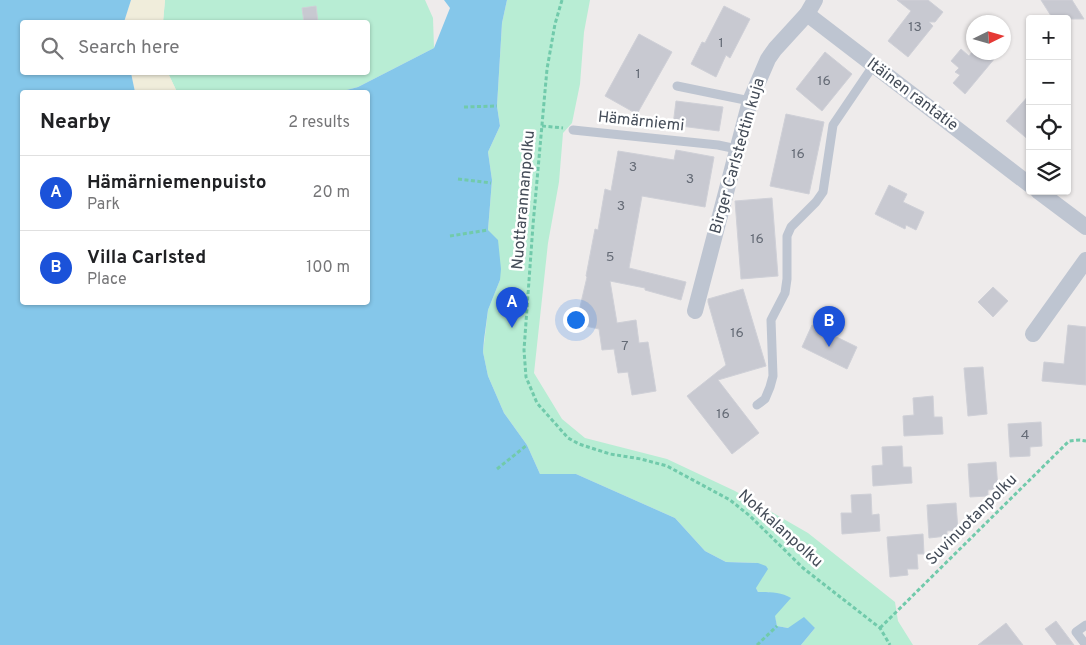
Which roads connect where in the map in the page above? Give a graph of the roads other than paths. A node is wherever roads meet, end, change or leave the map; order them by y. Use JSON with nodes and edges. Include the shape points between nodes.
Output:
{"nodes":[{"id":1,"x":811,"y":7,"type":"edge"},
{"id":2,"x":873,"y":66,"type":"junction"},
{"id":3,"x":677,"y":86,"type":"dead end"},
{"id":4,"x":750,"y":101,"type":"junction"},
{"id":5,"x":573,"y":130,"type":"road end"},
{"id":6,"x":737,"y":149,"type":"junction"},
{"id":7,"x":1026,"y":182,"type":"edge"},
{"id":8,"x":1043,"y":195,"type":"edge"},
{"id":9,"x":1086,"y":227,"type":"edge"},
{"id":10,"x":1086,"y":260,"type":"edge"},
{"id":11,"x":695,"y":311,"type":"dead end"},
{"id":12,"x":1033,"y":334,"type":"dead end"},
{"id":13,"x":757,"y":405,"type":"dead end"},
{"id":14,"x":1086,"y":625,"type":"edge"},
{"id":15,"x":1086,"y":645,"type":"edge"}],
"edges":[{"from":1,"to":2,"type":"street","name":"Itäinen rantatie"},
{"from":1,"to":4,"type":"street","name":"Birger Carlstedtin kuja","via":[[768,59]]},
{"from":2,"to":7,"type":"street","name":"Itäinen rantatie"},
{"from":2,"to":13,"type":"lane","via":[[833,125],[823,192],[791,227],[787,236],[785,293],[771,320],[773,376],[765,399]]},
{"from":3,"to":4,"type":"lane"},
{"from":4,"to":6,"type":"street","name":"Birger Carlstedtin kuja"},
{"from":5,"to":6,"type":"lane","name":"Hämärniemi"},
{"from":6,"to":11,"type":"street","name":"Birger Carlstedtin kuja"},
{"from":8,"to":9,"type":"street"},
{"from":10,"to":12,"type":"street"},
{"from":14,"to":15,"type":"lane","via":[[1076,632]]}]}
